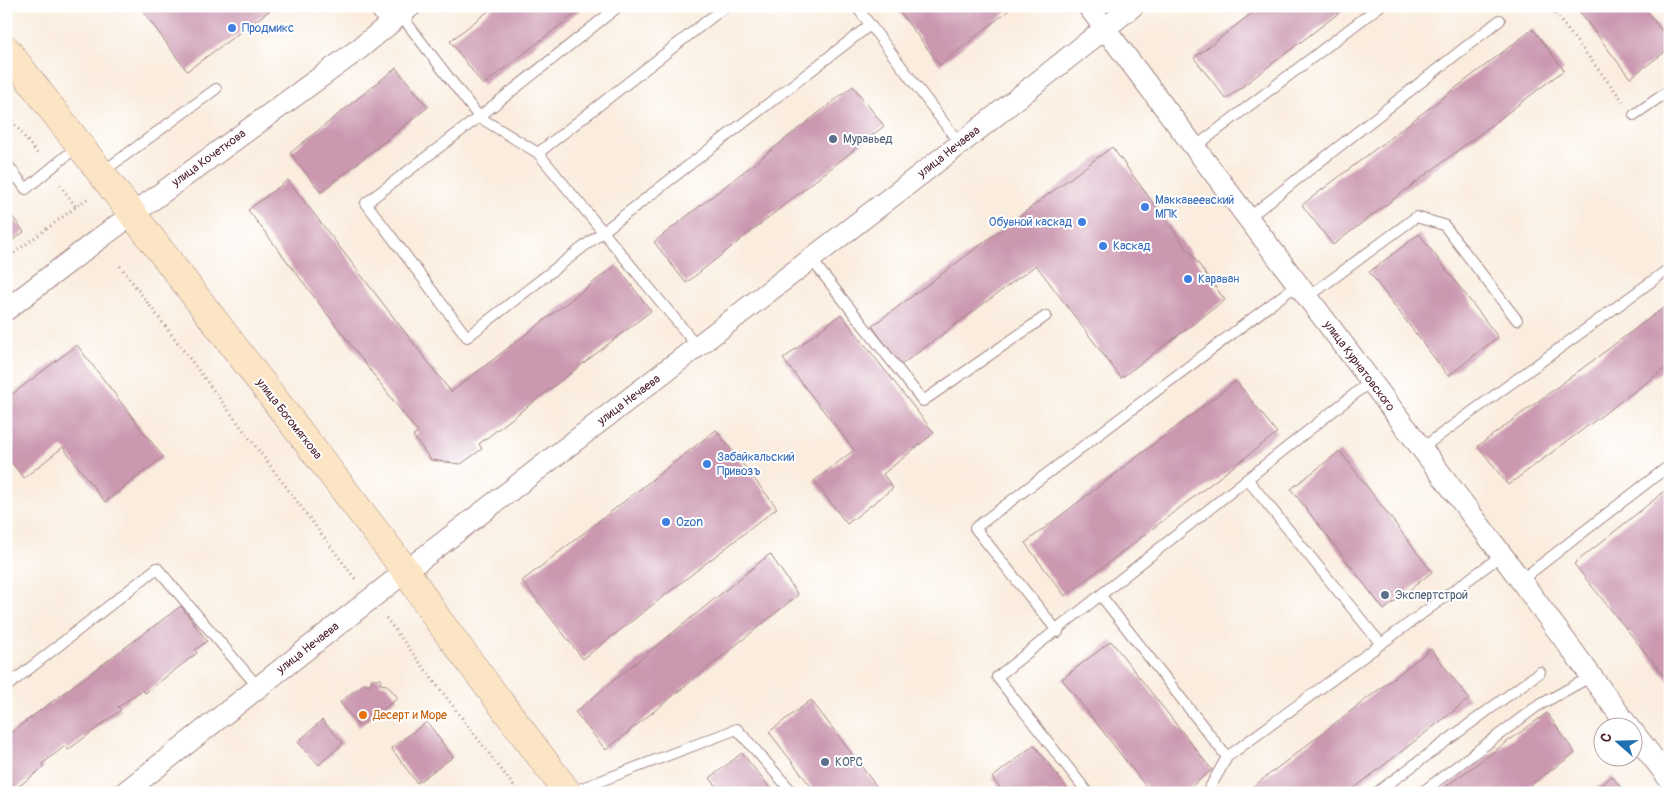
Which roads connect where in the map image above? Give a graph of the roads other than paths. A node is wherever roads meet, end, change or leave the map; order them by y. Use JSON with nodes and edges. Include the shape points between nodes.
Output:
{"nodes":[{"id":1,"x":373,"y":6,"type":"edge"},
{"id":2,"x":620,"y":6,"type":"edge"},
{"id":3,"x":726,"y":6,"type":"edge"},
{"id":4,"x":856,"y":6,"type":"edge"},
{"id":5,"x":1088,"y":6,"type":"edge"},
{"id":6,"x":1133,"y":6,"type":"edge"},
{"id":7,"x":1380,"y":6,"type":"edge"},
{"id":8,"x":400,"y":16,"type":"edge"},
{"id":9,"x":1500,"y":20,"type":"dead end"},
{"id":10,"x":870,"y":25,"type":"junction"},
{"id":11,"x":1105,"y":27,"type":"junction"},
{"id":12,"x":6,"y":49,"type":"edge"},
{"id":13,"x":216,"y":89,"type":"dead end"},
{"id":14,"x":1670,"y":90,"type":"edge"},
{"id":15,"x":1634,"y":115,"type":"road end"},
{"id":16,"x":479,"y":117,"type":"junction"},
{"id":17,"x":960,"y":144,"type":"junction"},
{"id":18,"x":79,"y":146,"type":"junction"},
{"id":19,"x":1195,"y":147,"type":"junction"},
{"id":20,"x":538,"y":153,"type":"junction"},
{"id":21,"x":6,"y":163,"type":"edge"},
{"id":22,"x":100,"y":174,"type":"junction"},
{"id":23,"x":132,"y":215,"type":"junction"},
{"id":24,"x":1248,"y":218,"type":"junction"},
{"id":25,"x":603,"y":231,"type":"junction"},
{"id":26,"x":811,"y":259,"type":"junction"},
{"id":27,"x":1670,"y":268,"type":"edge"},
{"id":28,"x":1303,"y":290,"type":"junction"},
{"id":29,"x":6,"y":310,"type":"edge"},
{"id":30,"x":1046,"y":316,"type":"dead end"},
{"id":31,"x":1517,"y":320,"type":"dead end"},
{"id":32,"x":698,"y":347,"type":"junction"},
{"id":33,"x":1371,"y":382,"type":"junction"},
{"id":34,"x":1422,"y":448,"type":"junction"},
{"id":35,"x":1670,"y":465,"type":"edge"},
{"id":36,"x":1248,"y":480,"type":"junction"},
{"id":37,"x":1502,"y":555,"type":"junction"},
{"id":38,"x":406,"y":571,"type":"junction"},
{"id":39,"x":1521,"y":580,"type":"junction"},
{"id":40,"x":1102,"y":597,"type":"junction"},
{"id":41,"x":1058,"y":632,"type":"junction"},
{"id":42,"x":1381,"y":644,"type":"junction"},
{"id":43,"x":1540,"y":672,"type":"dead end"},
{"id":44,"x":1590,"y":677,"type":"junction"},
{"id":45,"x":6,"y":687,"type":"edge"},
{"id":46,"x":258,"y":687,"type":"junction"},
{"id":47,"x":1620,"y":716,"type":"edge"},
{"id":48,"x":1644,"y":746,"type":"edge"},
{"id":49,"x":1227,"y":757,"type":"junction"},
{"id":50,"x":1670,"y":780,"type":"edge"},
{"id":51,"x":124,"y":793,"type":"edge"},
{"id":52,"x":568,"y":793,"type":"edge"},
{"id":53,"x":793,"y":793,"type":"edge"},
{"id":54,"x":1088,"y":793,"type":"edge"},
{"id":55,"x":1207,"y":793,"type":"edge"},
{"id":56,"x":1376,"y":793,"type":"edge"},
{"id":57,"x":1422,"y":793,"type":"edge"}],
"edges":[{"from":1,"to":8,"type":"lane"},
{"from":2,"to":16,"type":"lane"},
{"from":3,"to":20,"type":"lane"},
{"from":4,"to":10,"type":"lane"},
{"from":5,"to":11,"type":"street","name":"улица Курнатовского"},
{"from":6,"to":11,"type":"street","name":"улица Нечаева"},
{"from":7,"to":19,"type":"lane"},
{"from":8,"to":16,"type":"lane"},
{"from":8,"to":23,"type":"street","name":"улица Кочеткова"},
{"from":9,"to":24,"type":"lane"},
{"from":10,"to":17,"type":"lane"},
{"from":10,"to":25,"type":"lane"},
{"from":11,"to":17,"type":"street","name":"улица Нечаева"},
{"from":11,"to":19,"type":"street","name":"улица Курнатовского"},
{"from":12,"to":18,"type":"street","name":"улица Богомягкова"},
{"from":13,"to":22,"type":"lane"},
{"from":14,"to":15,"type":"lane"},
{"from":16,"to":20,"type":"lane"},
{"from":16,"to":25,"type":"lane","via":[[366,203],[467,337]]},
{"from":17,"to":26,"type":"street","name":"улица Нечаева"},
{"from":18,"to":21,"type":"lane","via":[[26,188]]},
{"from":18,"to":22,"type":"street","name":"улица Богомягкова"},
{"from":19,"to":24,"type":"street","name":"улица Курнатовского"},
{"from":20,"to":25,"type":"lane"},
{"from":22,"to":23,"type":"street","name":"улица Богомягкова"},
{"from":23,"to":29,"type":"street","name":"улица Кочеткова"},
{"from":23,"to":38,"type":"street","name":"улица Богомягкова"},
{"from":24,"to":28,"type":"street","name":"улица Курнатовского"},
{"from":25,"to":32,"type":"lane"},
{"from":26,"to":30,"type":"lane","via":[[923,401]]},
{"from":26,"to":32,"type":"street","name":"улица Нечаева"},
{"from":27,"to":34,"type":"lane"},
{"from":28,"to":31,"type":"lane","via":[[1416,217],[1444,225]]},
{"from":28,"to":33,"type":"street","name":"улица Курнатовского"},
{"from":28,"to":41,"type":"lane","via":[[975,528]]},
{"from":32,"to":38,"type":"street","name":"улица Нечаева"},
{"from":33,"to":34,"type":"street","name":"улица Курнатовского"},
{"from":33,"to":36,"type":"lane"},
{"from":34,"to":37,"type":"street","name":"улица Курнатовского"},
{"from":35,"to":39,"type":"lane"},
{"from":36,"to":40,"type":"lane"},
{"from":36,"to":42,"type":"lane"},
{"from":37,"to":39,"type":"street","name":"улица Курнатовского"},
{"from":37,"to":42,"type":"lane"},
{"from":38,"to":46,"type":"street","name":"улица Нечаева"},
{"from":38,"to":52,"type":"street","name":"улица Богомягкова","via":[[439,621]]},
{"from":39,"to":44,"type":"street","name":"улица Курнатовского"},
{"from":40,"to":41,"type":"lane"},
{"from":40,"to":49,"type":"lane"},
{"from":41,"to":54,"type":"lane","via":[[997,677]]},
{"from":42,"to":49,"type":"lane"},
{"from":43,"to":56,"type":"lane"},
{"from":44,"to":47,"type":"street","name":"улица Курнатовского"},
{"from":44,"to":57,"type":"lane","via":[[1536,707]]},
{"from":45,"to":46,"type":"lane","via":[[156,568]]},
{"from":46,"to":51,"type":"street","name":"улица Нечаева"},
{"from":48,"to":50,"type":"street"},
{"from":49,"to":55,"type":"lane"},
{"from":52,"to":53,"type":"lane","via":[[737,729]]}]}
